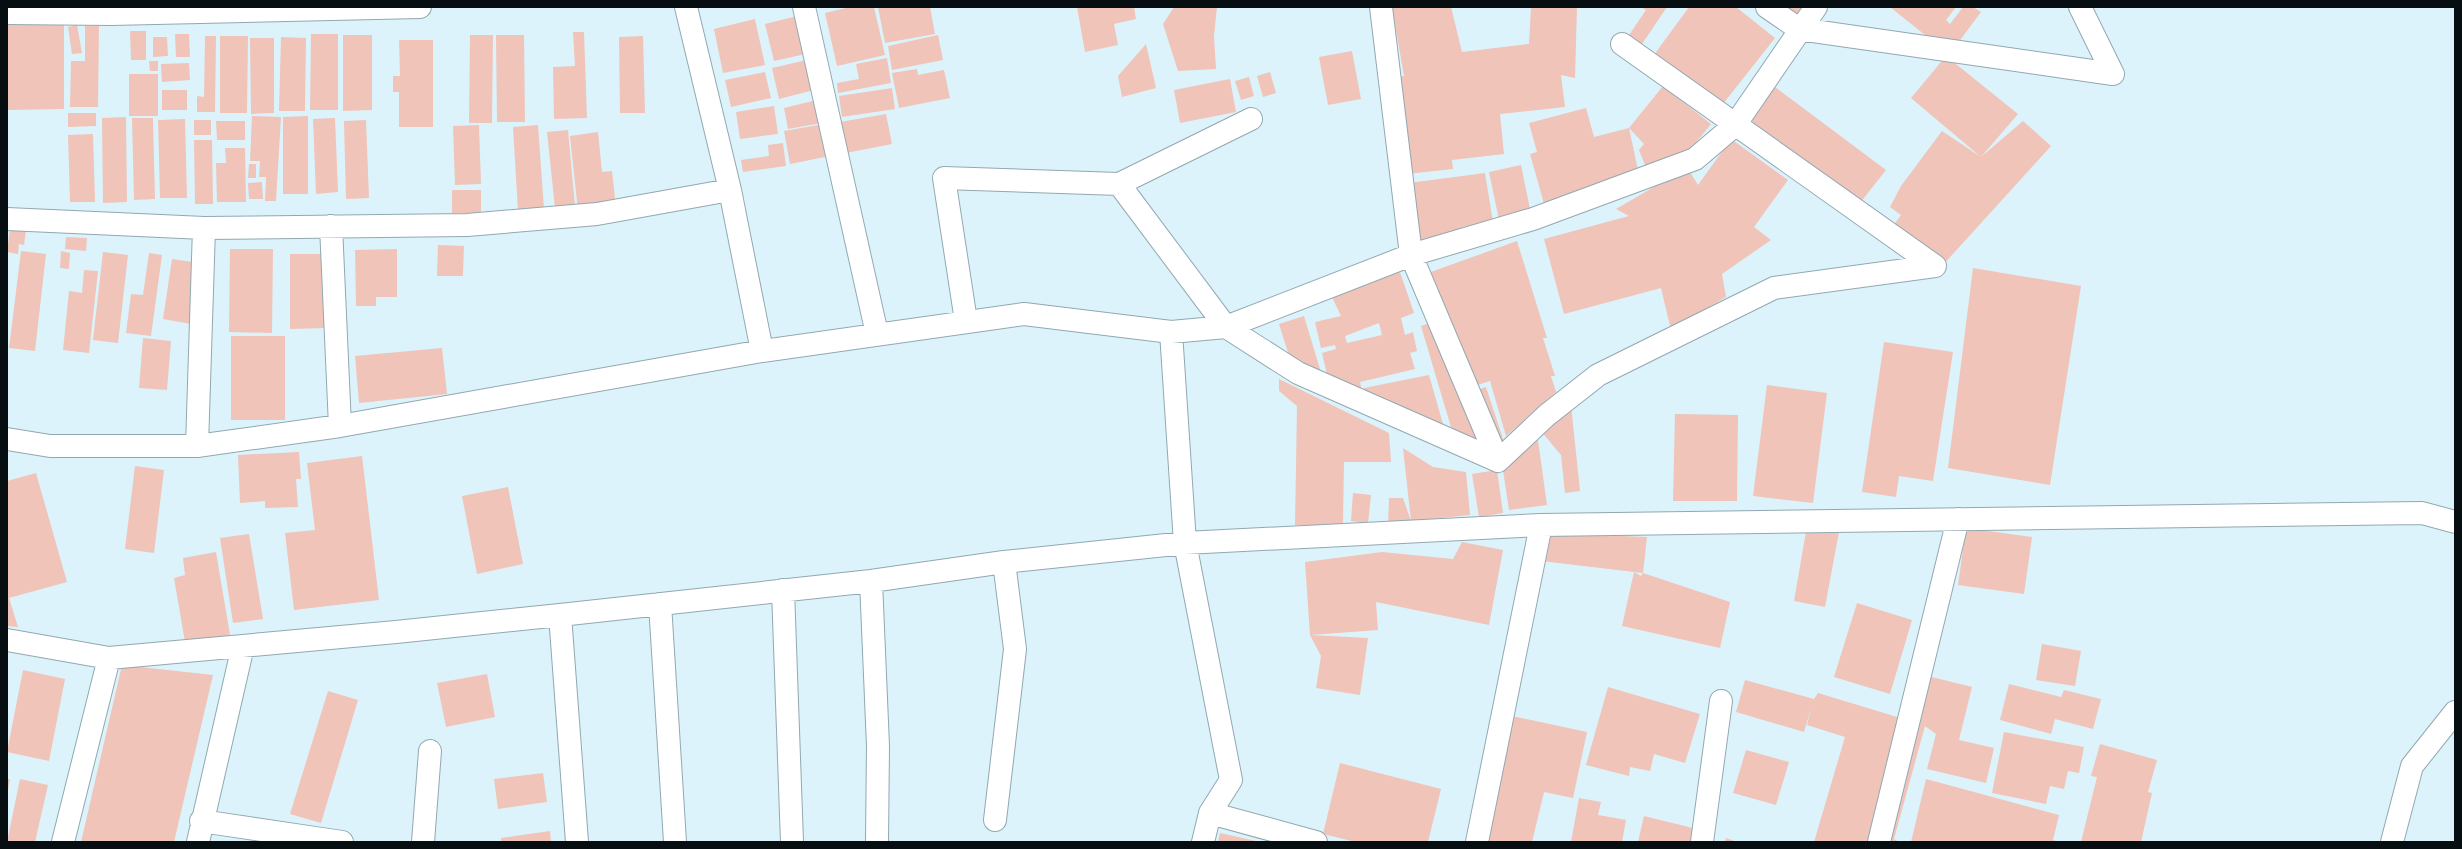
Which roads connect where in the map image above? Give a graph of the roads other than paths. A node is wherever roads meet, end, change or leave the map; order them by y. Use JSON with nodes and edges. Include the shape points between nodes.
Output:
{"nodes":[{"id":1,"x":420,"y":7,"type":"edge"},
{"id":2,"x":686,"y":7,"type":"edge"},
{"id":3,"x":804,"y":7,"type":"edge"},
{"id":4,"x":1381,"y":7,"type":"edge"},
{"id":5,"x":1767,"y":7,"type":"edge"},
{"id":6,"x":1816,"y":7,"type":"edge"},
{"id":7,"x":2080,"y":7,"type":"edge"},
{"id":8,"x":35,"y":10,"type":"edge"},
{"id":9,"x":7,"y":13,"type":"edge"},
{"id":10,"x":1799,"y":29,"type":"junction"},
{"id":11,"x":1622,"y":44,"type":"dead end"},
{"id":12,"x":1251,"y":120,"type":"dead end"},
{"id":13,"x":1735,"y":125,"type":"junction"},
{"id":14,"x":1119,"y":184,"type":"junction"},
{"id":15,"x":730,"y":190,"type":"junction"},
{"id":16,"x":7,"y":219,"type":"edge"},
{"id":17,"x":331,"y":226,"type":"junction"},
{"id":18,"x":204,"y":228,"type":"junction"},
{"id":19,"x":1411,"y":255,"type":"junction"},
{"id":20,"x":966,"y":321,"type":"junction"},
{"id":21,"x":1226,"y":326,"type":"junction"},
{"id":22,"x":1171,"y":332,"type":"junction"},
{"id":23,"x":877,"y":334,"type":"junction"},
{"id":24,"x":762,"y":351,"type":"junction"},
{"id":25,"x":340,"y":426,"type":"junction"},
{"id":26,"x":7,"y":439,"type":"edge"},
{"id":27,"x":197,"y":446,"type":"junction"},
{"id":28,"x":1498,"y":461,"type":"junction"},
{"id":29,"x":1958,"y":519,"type":"junction"},
{"id":30,"x":2455,"y":522,"type":"edge"},
{"id":31,"x":1542,"y":525,"type":"junction"},
{"id":32,"x":1185,"y":543,"type":"junction"},
{"id":33,"x":1004,"y":562,"type":"junction"},
{"id":34,"x":871,"y":581,"type":"junction"},
{"id":35,"x":783,"y":590,"type":"junction"},
{"id":36,"x":660,"y":604,"type":"junction"},
{"id":37,"x":560,"y":615,"type":"junction"},
{"id":38,"x":7,"y":640,"type":"edge"},
{"id":39,"x":243,"y":646,"type":"junction"},
{"id":40,"x":109,"y":658,"type":"junction"},
{"id":41,"x":1721,"y":701,"type":"dead end"},
{"id":42,"x":2455,"y":712,"type":"edge"},
{"id":43,"x":430,"y":751,"type":"dead end"},
{"id":44,"x":1210,"y":814,"type":"junction"},
{"id":45,"x":201,"y":820,"type":"junction"},
{"id":46,"x":995,"y":820,"type":"dead end"},
{"id":47,"x":63,"y":842,"type":"edge"},
{"id":48,"x":198,"y":842,"type":"edge"},
{"id":49,"x":342,"y":842,"type":"edge"},
{"id":50,"x":422,"y":842,"type":"edge"},
{"id":51,"x":577,"y":842,"type":"edge"},
{"id":52,"x":676,"y":842,"type":"edge"},
{"id":53,"x":792,"y":842,"type":"edge"},
{"id":54,"x":877,"y":842,"type":"edge"},
{"id":55,"x":1203,"y":842,"type":"edge"},
{"id":56,"x":1316,"y":842,"type":"edge"},
{"id":57,"x":1477,"y":842,"type":"edge"},
{"id":58,"x":1702,"y":842,"type":"edge"},
{"id":59,"x":1879,"y":842,"type":"edge"},
{"id":60,"x":2392,"y":842,"type":"edge"}],
"edges":[{"from":1,"to":8,"type":"street","via":[[112,14]]},
{"from":2,"to":15,"type":"street"},
{"from":3,"to":23,"type":"street"},
{"from":4,"to":19,"type":"street"},
{"from":5,"to":10,"type":"street"},
{"from":6,"to":10,"type":"street"},
{"from":7,"to":10,"type":"street","via":[[2113,74]]},
{"from":8,"to":9,"type":"street"},
{"from":10,"to":13,"type":"street"},
{"from":11,"to":13,"type":"street"},
{"from":12,"to":14,"type":"street"},
{"from":13,"to":19,"type":"street","via":[[1694,159],[1533,219]]},
{"from":13,"to":28,"type":"street","via":[[1935,266],[1774,288],[1598,375],[1547,415]]},
{"from":14,"to":20,"type":"street","via":[[944,178]]},
{"from":14,"to":21,"type":"street"},
{"from":15,"to":17,"type":"street","via":[[589,215],[467,225]]},
{"from":15,"to":24,"type":"street"},
{"from":16,"to":18,"type":"street"},
{"from":17,"to":18,"type":"street"},
{"from":17,"to":25,"type":"street"},
{"from":18,"to":27,"type":"street"},
{"from":19,"to":21,"type":"street"},
{"from":19,"to":28,"type":"street"},
{"from":20,"to":22,"type":"street","via":[[1024,314]]},
{"from":20,"to":23,"type":"street"},
{"from":21,"to":22,"type":"street"},
{"from":21,"to":28,"type":"street","via":[[1298,373]]},
{"from":22,"to":32,"type":"street"},
{"from":23,"to":24,"type":"street"},
{"from":24,"to":25,"type":"street"},
{"from":25,"to":27,"type":"street"},
{"from":26,"to":27,"type":"street","via":[[50,446]]},
{"from":29,"to":30,"type":"street","via":[[2422,512]]},
{"from":29,"to":31,"type":"street"},
{"from":29,"to":59,"type":"street"},
{"from":31,"to":32,"type":"street"},
{"from":31,"to":57,"type":"street"},
{"from":32,"to":33,"type":"street"},
{"from":32,"to":44,"type":"street","via":[[1231,780]]},
{"from":33,"to":34,"type":"street"},
{"from":33,"to":46,"type":"street","via":[[1015,649]]},
{"from":34,"to":35,"type":"street"},
{"from":34,"to":54,"type":"street","via":[[878,746]]},
{"from":35,"to":36,"type":"street"},
{"from":35,"to":53,"type":"street"},
{"from":36,"to":37,"type":"street"},
{"from":36,"to":52,"type":"street"},
{"from":37,"to":39,"type":"street"},
{"from":37,"to":51,"type":"street"},
{"from":38,"to":40,"type":"street"},
{"from":39,"to":40,"type":"street"},
{"from":39,"to":45,"type":"street"},
{"from":40,"to":47,"type":"street"},
{"from":41,"to":58,"type":"street"},
{"from":42,"to":60,"type":"street","via":[[2412,766]]},
{"from":43,"to":50,"type":"street"},
{"from":44,"to":55,"type":"street"},
{"from":44,"to":56,"type":"street"},
{"from":45,"to":48,"type":"street"},
{"from":45,"to":49,"type":"street"}]}
